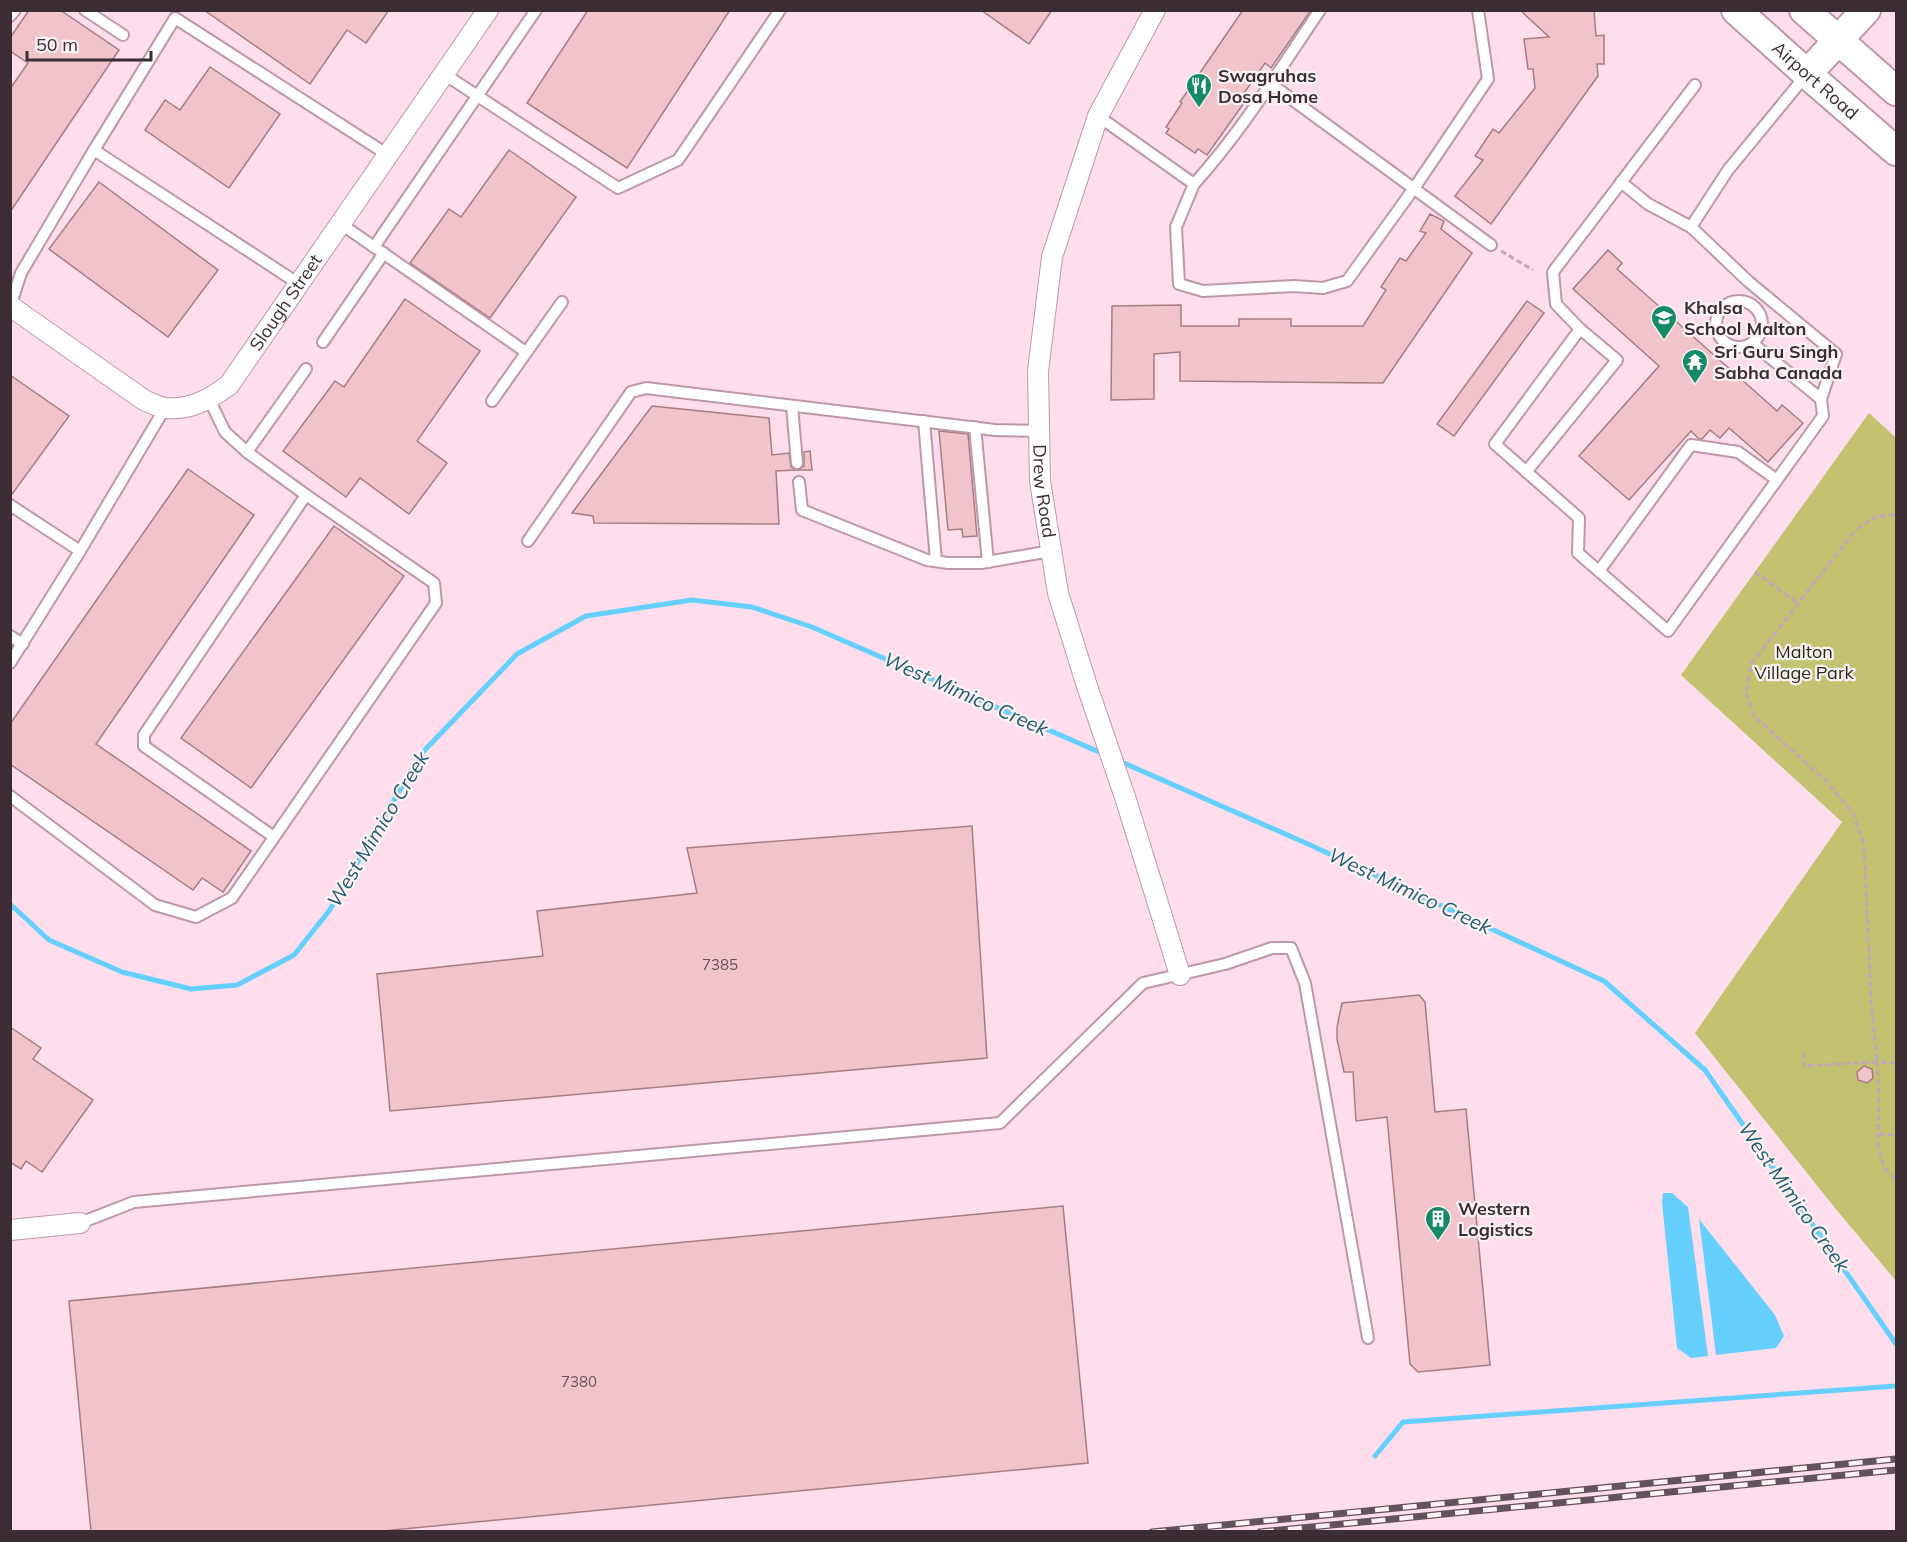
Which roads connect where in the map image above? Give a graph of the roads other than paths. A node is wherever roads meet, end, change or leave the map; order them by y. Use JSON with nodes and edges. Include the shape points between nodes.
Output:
{"nodes":[{"id":1,"x":15,"y":10,"type":"edge"},
{"id":2,"x":85,"y":10,"type":"edge"},
{"id":3,"x":536,"y":10,"type":"edge"},
{"id":4,"x":780,"y":10,"type":"edge"},
{"id":5,"x":1155,"y":10,"type":"edge"},
{"id":6,"x":1320,"y":10,"type":"edge"},
{"id":7,"x":1478,"y":10,"type":"edge"},
{"id":8,"x":1737,"y":10,"type":"edge"},
{"id":9,"x":1804,"y":10,"type":"edge"},
{"id":10,"x":1866,"y":10,"type":"edge"},
{"id":11,"x":486,"y":12,"type":"edge"},
{"id":12,"x":10,"y":16,"type":"edge"},
{"id":13,"x":123,"y":35,"type":"dead end"},
{"id":14,"x":1839,"y":40,"type":"junction"},
{"id":15,"x":444,"y":74,"type":"junction"},
{"id":16,"x":1807,"y":74,"type":"junction"},
{"id":17,"x":1271,"y":84,"type":"junction"},
{"id":18,"x":1695,"y":85,"type":"dead end"},
{"id":19,"x":1896,"y":91,"type":"edge"},
{"id":20,"x":477,"y":96,"type":"junction"},
{"id":21,"x":1098,"y":116,"type":"junction"},
{"id":22,"x":94,"y":150,"type":"junction"},
{"id":23,"x":1896,"y":151,"type":"edge"},
{"id":24,"x":388,"y":155,"type":"junction"},
{"id":25,"x":1621,"y":182,"type":"junction"},
{"id":26,"x":1194,"y":184,"type":"junction"},
{"id":27,"x":1414,"y":188,"type":"junction"},
{"id":28,"x":341,"y":224,"type":"junction"},
{"id":29,"x":1691,"y":227,"type":"junction"},
{"id":30,"x":1491,"y":245,"type":"road end"},
{"id":31,"x":379,"y":250,"type":"junction"},
{"id":32,"x":1749,"y":282,"type":"junction"},
{"id":33,"x":299,"y":284,"type":"junction"},
{"id":34,"x":562,"y":302,"type":"dead end"},
{"id":35,"x":1745,"y":302,"type":"junction"},
{"id":36,"x":11,"y":307,"type":"edge"},
{"id":37,"x":1580,"y":329,"type":"junction"},
{"id":38,"x":323,"y":342,"type":"dead end"},
{"id":39,"x":1752,"y":344,"type":"junction"},
{"id":40,"x":526,"y":352,"type":"junction"},
{"id":41,"x":306,"y":369,"type":"dead end"},
{"id":42,"x":209,"y":399,"type":"junction"},
{"id":43,"x":1821,"y":399,"type":"junction"},
{"id":44,"x":492,"y":401,"type":"dead end"},
{"id":45,"x":792,"y":406,"type":"junction"},
{"id":46,"x":165,"y":408,"type":"junction"},
{"id":47,"x":924,"y":421,"type":"junction"},
{"id":48,"x":975,"y":427,"type":"junction"},
{"id":49,"x":1039,"y":431,"type":"junction"},
{"id":50,"x":247,"y":452,"type":"junction"},
{"id":51,"x":797,"y":463,"type":"dead end"},
{"id":52,"x":1526,"y":472,"type":"junction"},
{"id":53,"x":1778,"y":480,"type":"junction"},
{"id":54,"x":799,"y":482,"type":"dead end"},
{"id":55,"x":306,"y":495,"type":"junction"},
{"id":56,"x":10,"y":505,"type":"edge"},
{"id":57,"x":528,"y":541,"type":"dead end"},
{"id":58,"x":80,"y":551,"type":"junction"},
{"id":59,"x":1051,"y":551,"type":"junction"},
{"id":60,"x":936,"y":561,"type":"junction"},
{"id":61,"x":988,"y":562,"type":"junction"},
{"id":62,"x":1599,"y":572,"type":"junction"},
{"id":63,"x":10,"y":636,"type":"edge"},
{"id":64,"x":23,"y":644,"type":"junction"},
{"id":65,"x":10,"y":663,"type":"edge"},
{"id":66,"x":10,"y":796,"type":"edge"},
{"id":67,"x":274,"y":837,"type":"junction"},
{"id":68,"x":1180,"y":975,"type":"junction"},
{"id":69,"x":80,"y":1223,"type":"joint"},
{"id":70,"x":10,"y":1230,"type":"edge"},
{"id":71,"x":1368,"y":1338,"type":"dead end"}],
"edges":[{"from":1,"to":12,"type":"lane"},
{"from":2,"to":13,"type":"lane"},
{"from":3,"to":20,"type":"lane"},
{"from":4,"to":20,"type":"lane","via":[[678,160],[618,188]]},
{"from":5,"to":21,"type":"street","name":"Drew Road"},
{"from":6,"to":17,"type":"lane"},
{"from":7,"to":27,"type":"lane","via":[[1488,79]]},
{"from":8,"to":16,"type":"main road","name":"Airport Road"},
{"from":9,"to":14,"type":"main road"},
{"from":10,"to":14,"type":"main road"},
{"from":11,"to":15,"type":"street","name":"Slough Street"},
{"from":14,"to":16,"type":"main road"},
{"from":14,"to":19,"type":"main road"},
{"from":15,"to":20,"type":"lane"},
{"from":15,"to":24,"type":"street","name":"Slough Street"},
{"from":16,"to":23,"type":"main road","name":"Airport Road"},
{"from":16,"to":29,"type":"lane","via":[[1728,170]]},
{"from":17,"to":26,"type":"lane"},
{"from":17,"to":27,"type":"lane"},
{"from":18,"to":25,"type":"lane"},
{"from":20,"to":31,"type":"lane"},
{"from":21,"to":26,"type":"lane"},
{"from":21,"to":49,"type":"street","name":"Drew Road","via":[[1052,257],[1038,371]]},
{"from":22,"to":24,"type":"lane","via":[[175,18]]},
{"from":22,"to":33,"type":"lane"},
{"from":22,"to":36,"type":"lane","via":[[21,273]]},
{"from":24,"to":28,"type":"street","name":"Slough Street"},
{"from":25,"to":29,"type":"lane","via":[[1648,204]]},
{"from":25,"to":37,"type":"lane","via":[[1553,272],[1556,304]]},
{"from":26,"to":27,"type":"lane","via":[[1176,227],[1179,284],[1203,291],[1323,288],[1347,281]]},
{"from":27,"to":30,"type":"lane"},
{"from":28,"to":31,"type":"lane"},
{"from":28,"to":33,"type":"street","name":"Slough Street"},
{"from":29,"to":32,"type":"lane"},
{"from":31,"to":38,"type":"lane"},
{"from":31,"to":40,"type":"lane"},
{"from":32,"to":35,"type":"lane"},
{"from":32,"to":43,"type":"lane","via":[[1836,354]]},
{"from":33,"to":42,"type":"street","name":"Slough Street","via":[[229,385]]},
{"from":34,"to":40,"type":"lane"},
{"from":35,"to":39,"type":"lane","via":[[1761,317],[1761,332]]},
{"from":35,"to":39,"type":"lane","via":[[1724,306],[1716,328],[1730,346]]},
{"from":36,"to":46,"type":"street","via":[[144,399]]},
{"from":37,"to":52,"type":"lane","via":[[1495,444]]},
{"from":37,"to":52,"type":"lane","via":[[1617,360]]},
{"from":39,"to":43,"type":"lane"},
{"from":40,"to":44,"type":"lane"},
{"from":41,"to":50,"type":"lane"},
{"from":42,"to":46,"type":"street","name":"Slough Street","via":[[190,407]]},
{"from":42,"to":50,"type":"lane","via":[[225,432]]},
{"from":43,"to":53,"type":"lane","via":[[1823,416]]},
{"from":45,"to":47,"type":"lane"},
{"from":45,"to":51,"type":"lane"},
{"from":45,"to":57,"type":"lane","via":[[646,388],[631,392]]},
{"from":46,"to":58,"type":"lane"},
{"from":47,"to":48,"type":"lane"},
{"from":47,"to":60,"type":"lane"},
{"from":48,"to":49,"type":"lane"},
{"from":48,"to":61,"type":"lane"},
{"from":49,"to":59,"type":"street","name":"Drew Road","via":[[1040,481]]},
{"from":50,"to":55,"type":"lane"},
{"from":52,"to":62,"type":"lane","via":[[1579,518],[1578,553]]},
{"from":53,"to":62,"type":"lane","via":[[1738,452],[1691,445]]},
{"from":53,"to":62,"type":"lane","via":[[1668,631]]},
{"from":54,"to":60,"type":"lane","via":[[802,510]]},
{"from":55,"to":67,"type":"lane","via":[[144,735],[144,746]]},
{"from":55,"to":67,"type":"lane","via":[[434,583],[436,603]]},
{"from":56,"to":58,"type":"lane"},
{"from":58,"to":64,"type":"lane"},
{"from":59,"to":61,"type":"lane"},
{"from":59,"to":68,"type":"street","name":"Drew Road","via":[[1058,593]]},
{"from":60,"to":61,"type":"lane"},
{"from":63,"to":64,"type":"lane"},
{"from":64,"to":65,"type":"lane"},
{"from":66,"to":67,"type":"lane","via":[[155,905],[196,917],[232,898]]},
{"from":68,"to":69,"type":"lane","via":[[1143,983],[1000,1124],[134,1202]]},
{"from":68,"to":71,"type":"lane","via":[[1272,948],[1291,948],[1305,982]]},
{"from":69,"to":70,"type":"street"}]}
